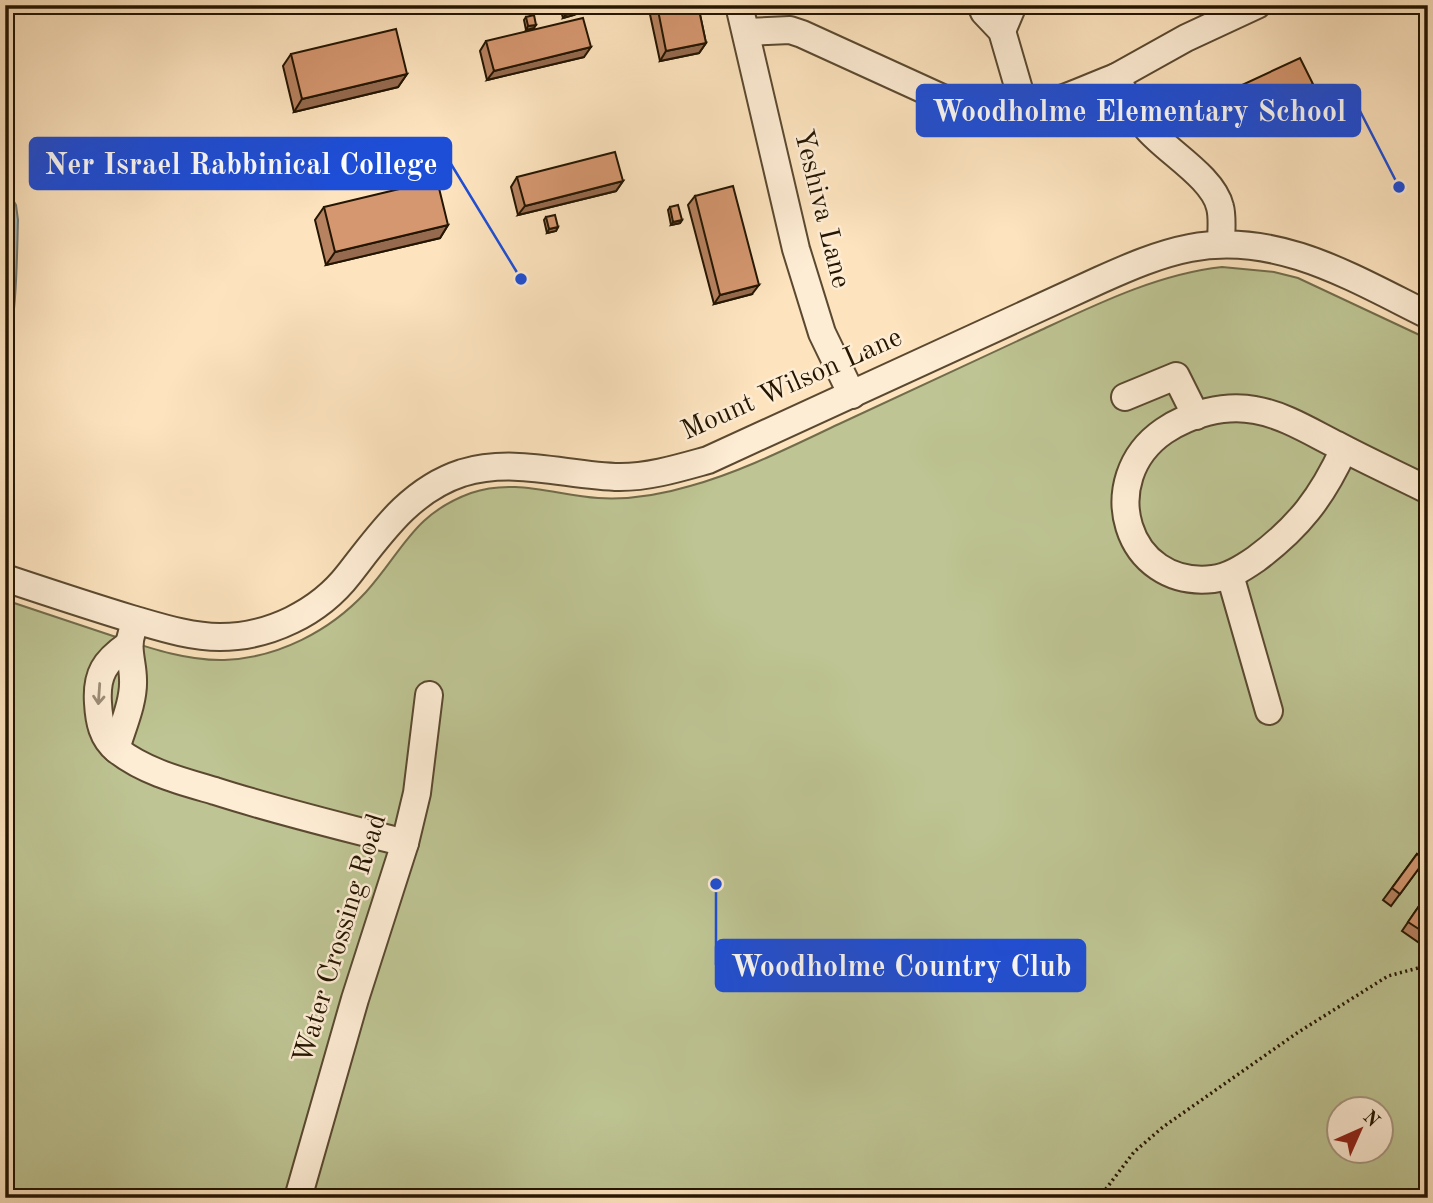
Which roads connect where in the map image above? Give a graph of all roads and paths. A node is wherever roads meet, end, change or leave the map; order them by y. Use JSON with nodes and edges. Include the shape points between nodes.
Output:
{"nodes":[{"id":1,"x":739,"y":5,"type":"edge"},
{"id":2,"x":981,"y":5,"type":"edge"},
{"id":3,"x":1013,"y":5,"type":"edge"},
{"id":4,"x":1257,"y":5,"type":"edge"},
{"id":5,"x":1002,"y":31,"type":"junction"},
{"id":6,"x":746,"y":32,"type":"junction"},
{"id":7,"x":1116,"y":77,"type":"junction"},
{"id":8,"x":1025,"y":110,"type":"junction"},
{"id":9,"x":1221,"y":244,"type":"junction"},
{"id":10,"x":1428,"y":314,"type":"edge"},
{"id":11,"x":852,"y":395,"type":"junction"},
{"id":12,"x":1125,"y":397,"type":"dead end"},
{"id":13,"x":1196,"y":416,"type":"junction"},
{"id":14,"x":1344,"y":449,"type":"junction"},
{"id":15,"x":1428,"y":490,"type":"edge"},
{"id":16,"x":1230,"y":575,"type":"junction"},
{"id":17,"x":5,"y":578,"type":"edge"},
{"id":18,"x":136,"y":620,"type":"junction"},
{"id":19,"x":429,"y":695,"type":"dead end"},
{"id":20,"x":1269,"y":711,"type":"dead end"},
{"id":21,"x":405,"y":843,"type":"junction"},
{"id":22,"x":1428,"y":969,"type":"edge"},
{"id":23,"x":298,"y":1198,"type":"edge"},
{"id":24,"x":1099,"y":1198,"type":"edge"}],
"edges":[{"from":1,"to":6,"type":"street","name":"Yeshiva Lane"},
{"from":2,"to":5,"type":"street"},
{"from":3,"to":5,"type":"street"},
{"from":4,"to":7,"type":"street"},
{"from":5,"to":8,"type":"street"},
{"from":6,"to":8,"type":"street","via":[[790,30],[951,102],[999,113]]},
{"from":6,"to":11,"type":"street","name":"Yeshiva Lane","via":[[796,249],[822,333]]},
{"from":7,"to":8,"type":"street"},
{"from":7,"to":9,"type":"street","via":[[1148,130],[1216,197],[1221,207]]},
{"from":9,"to":10,"type":"street","name":"Mount Wilson Lane","via":[[1277,249],[1307,258]]},
{"from":9,"to":11,"type":"street","name":"Mount Wilson Lane","via":[[1139,263]]},
{"from":11,"to":18,"type":"street","name":"Mount Wilson Lane","via":[[708,460],[661,472],[601,476],[497,466],[443,480],[403,508],[327,597],[270,629],[220,637]]},
{"from":12,"to":13,"type":"street","via":[[1176,376]]},
{"from":13,"to":14,"type":"street","via":[[1253,409],[1287,420]]},
{"from":13,"to":16,"type":"street","via":[[1160,434],[1139,458],[1126,483],[1126,521],[1136,545],[1161,569],[1196,579]]},
{"from":14,"to":15,"type":"street"},
{"from":14,"to":16,"type":"street","via":[[1324,489],[1301,520],[1267,551]]},
{"from":16,"to":20,"type":"street"},
{"from":17,"to":18,"type":"street","name":"Mount Wilson Lane"},
{"from":18,"to":21,"type":"street","via":[[128,645],[134,682],[116,749],[156,773]]},
{"from":19,"to":21,"type":"street","name":"Water Crossing Road","via":[[417,793]]},
{"from":21,"to":23,"type":"street","name":"Water Crossing Road"},
{"from":22,"to":24,"type":"path","via":[[1388,976],[1297,1033],[1163,1127],[1134,1152]]}]}
